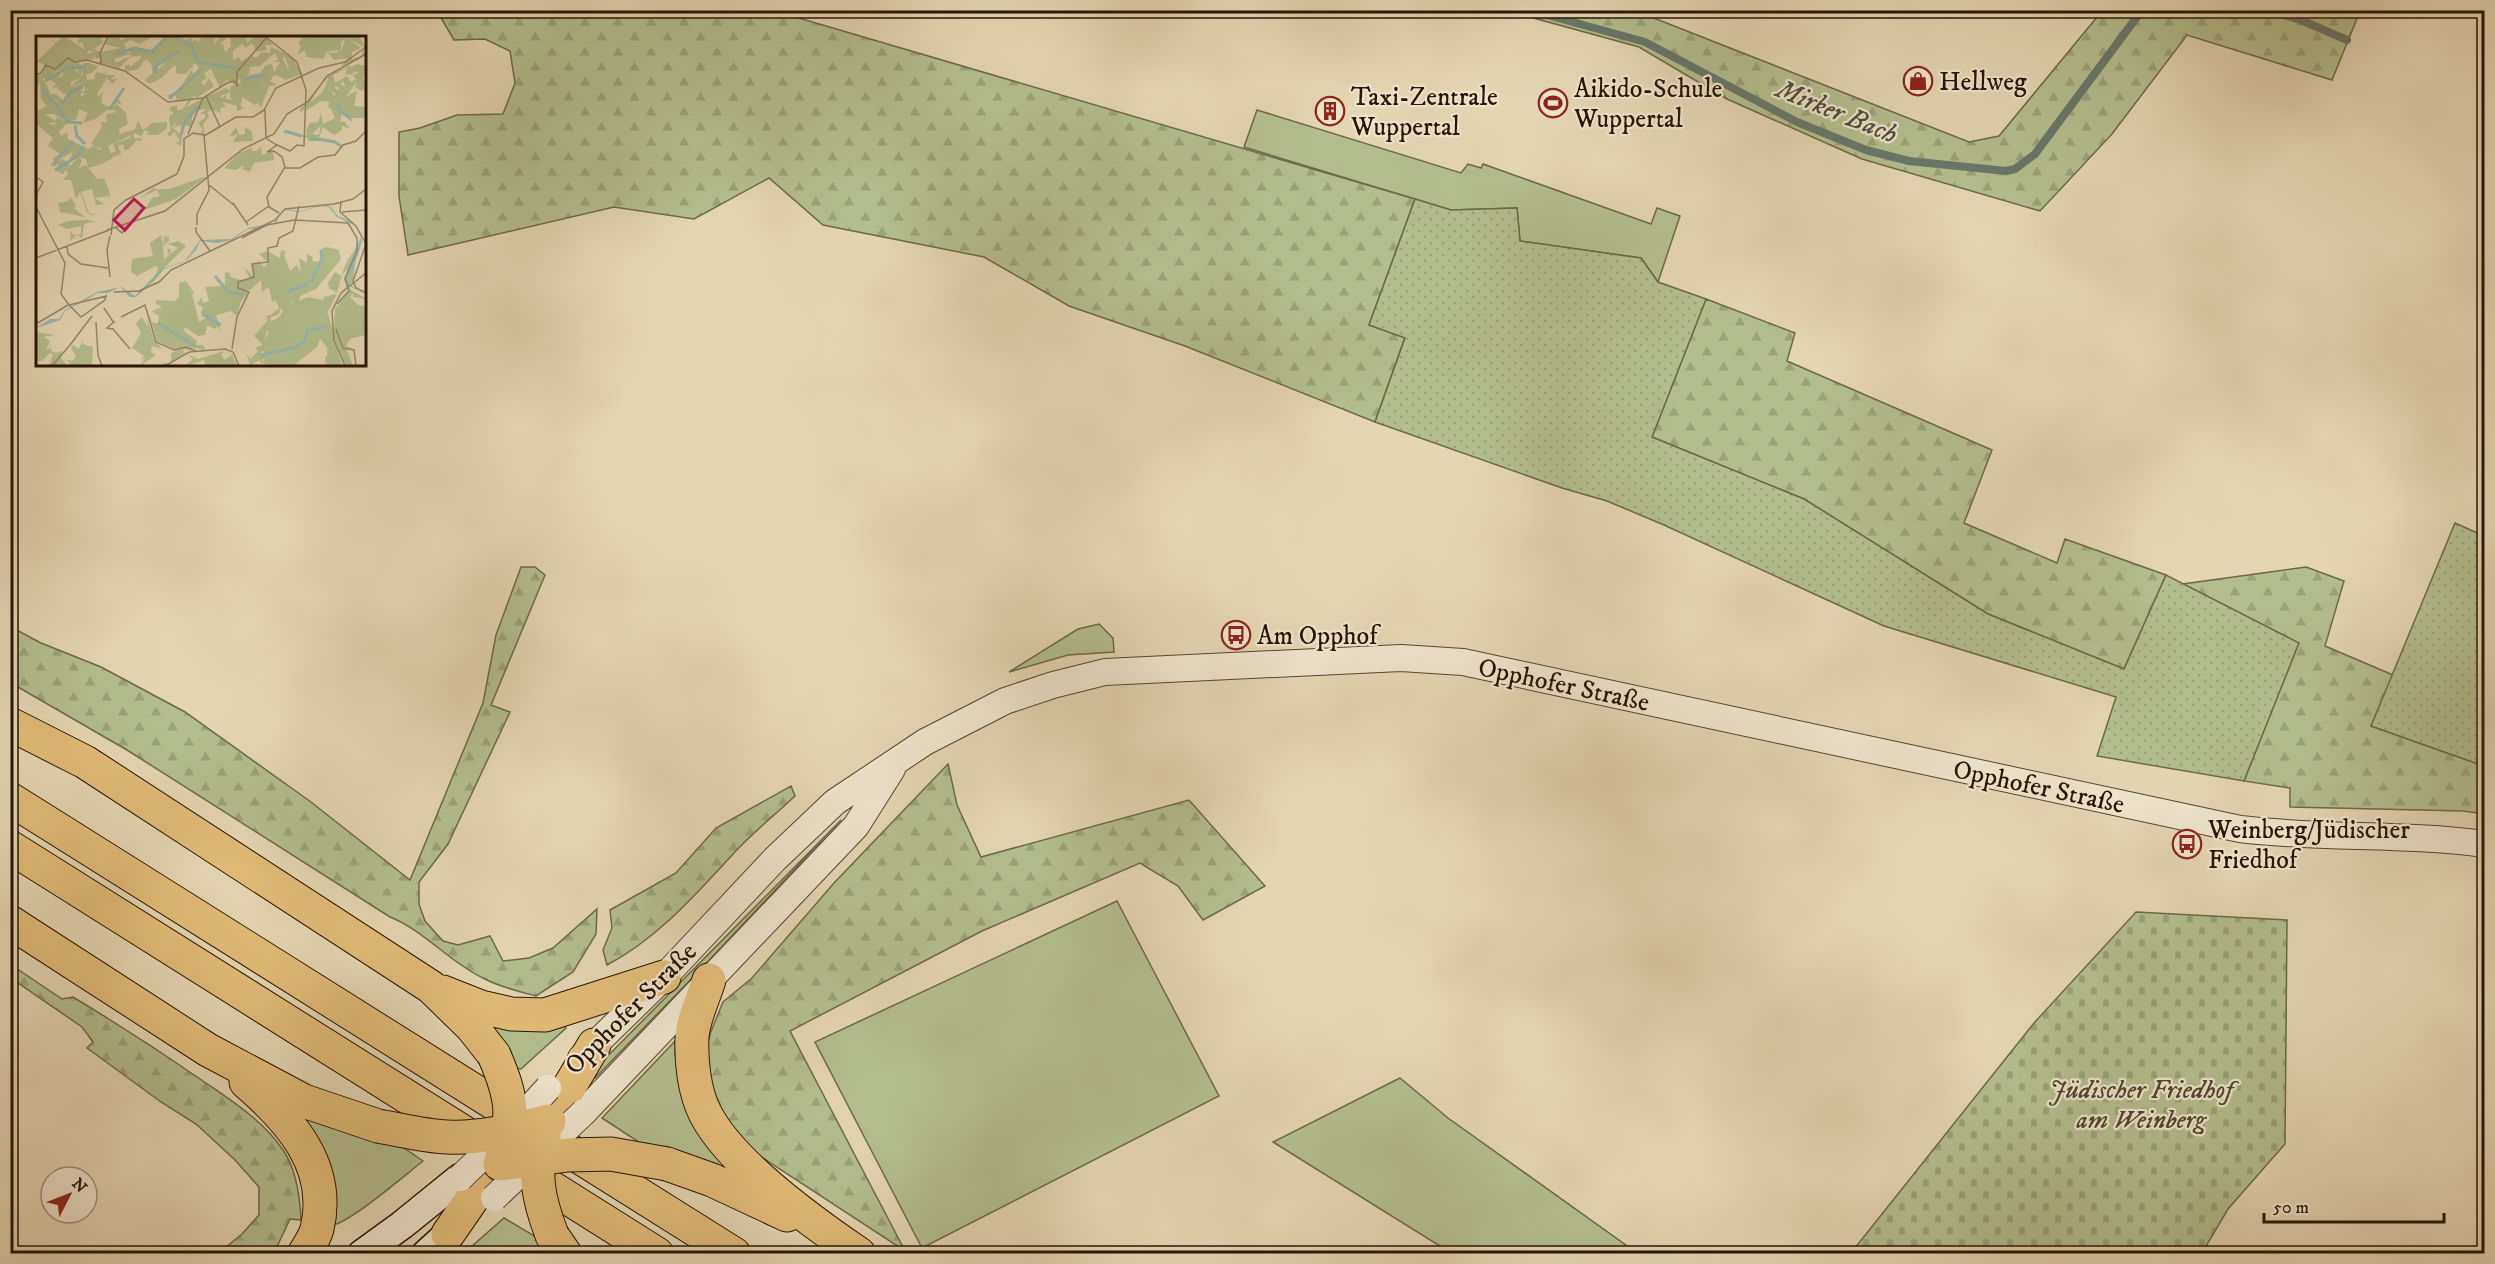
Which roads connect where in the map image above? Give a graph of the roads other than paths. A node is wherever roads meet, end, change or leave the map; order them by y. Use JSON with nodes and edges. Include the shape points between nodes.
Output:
{"nodes":[{"id":1,"x":10,"y":724,"type":"edge"},
{"id":2,"x":896,"y":763,"type":"junction"},
{"id":3,"x":10,"y":799,"type":"edge"},
{"id":4,"x":2484,"y":844,"type":"edge"},
{"id":5,"x":10,"y":847,"type":"edge"},
{"id":6,"x":10,"y":922,"type":"edge"},
{"id":7,"x":664,"y":977,"type":"junction"},
{"id":8,"x":710,"y":980,"type":"junction"},
{"id":9,"x":430,"y":987,"type":"junction"},
{"id":10,"x":594,"y":1045,"type":"joint"},
{"id":11,"x":208,"y":1050,"type":"junction"},
{"id":12,"x":561,"y":1105,"type":"junction"},
{"id":13,"x":510,"y":1131,"type":"junction"},
{"id":14,"x":537,"y":1158,"type":"junction"},
{"id":15,"x":500,"y":1164,"type":"junction"},
{"id":16,"x":478,"y":1188,"type":"junction"},
{"id":17,"x":437,"y":1244,"type":"edge"},
{"id":18,"x":558,"y":1244,"type":"edge"},
{"id":19,"x":849,"y":1247,"type":"edge"},
{"id":20,"x":304,"y":1254,"type":"edge"},
{"id":21,"x":362,"y":1254,"type":"edge"},
{"id":22,"x":657,"y":1254,"type":"edge"},
{"id":23,"x":734,"y":1254,"type":"edge"}],
"edges":[{"from":1,"to":9,"type":"highway","via":[[85,762]]},
{"from":2,"to":4,"type":"street","name":"Opphofer Straße","via":[[925,742],[1005,701],[1105,672],[1401,658],[1463,662],[1526,674],[2240,829]]},
{"from":2,"to":7,"type":"street","name":"Opphofer Straße","via":[[835,802],[775,859]]},
{"from":2,"to":8,"type":"street","name":"Opphofer Straße","via":[[856,826]]},
{"from":3,"to":23,"type":"highway"},
{"from":5,"to":22,"type":"highway"},
{"from":6,"to":11,"type":"highway"},
{"from":7,"to":9,"type":"highway","via":[[546,1015],[511,1014],[481,1007]]},
{"from":7,"to":10,"type":"street","name":"Opphofer Straße"},
{"from":8,"to":12,"type":"street","name":"Opphofer Straße"},
{"from":8,"to":19,"type":"highway","via":[[692,1034],[693,1076],[704,1112],[727,1145],[774,1191]]},
{"from":9,"to":13,"type":"highway","bridge":true,"via":[[494,1054],[511,1100]]},
{"from":10,"to":12,"type":"highway"},
{"from":11,"to":13,"type":"highway","bridge":true,"via":[[304,1101],[378,1126],[445,1137]]},
{"from":11,"to":20,"type":"highway","via":[[275,1109],[299,1137],[317,1171],[321,1201],[317,1231]]},
{"from":12,"to":13,"type":"highway","bridge":true},
{"from":12,"to":14,"type":"highway","bridge":true},
{"from":13,"to":15,"type":"highway","bridge":true},
{"from":13,"to":16,"type":"street","bridge":true},
{"from":14,"to":15,"type":"highway","bridge":true},
{"from":14,"to":16,"type":"street","bridge":true},
{"from":14,"to":18,"type":"highway","bridge":true,"via":[[542,1208]]},
{"from":14,"to":19,"type":"highway","bridge":true,"via":[[611,1154],[667,1164],[712,1180]]},
{"from":15,"to":16,"type":"highway"},
{"from":16,"to":17,"type":"highway"},
{"from":16,"to":21,"type":"main road","via":[[402,1225]]}]}
